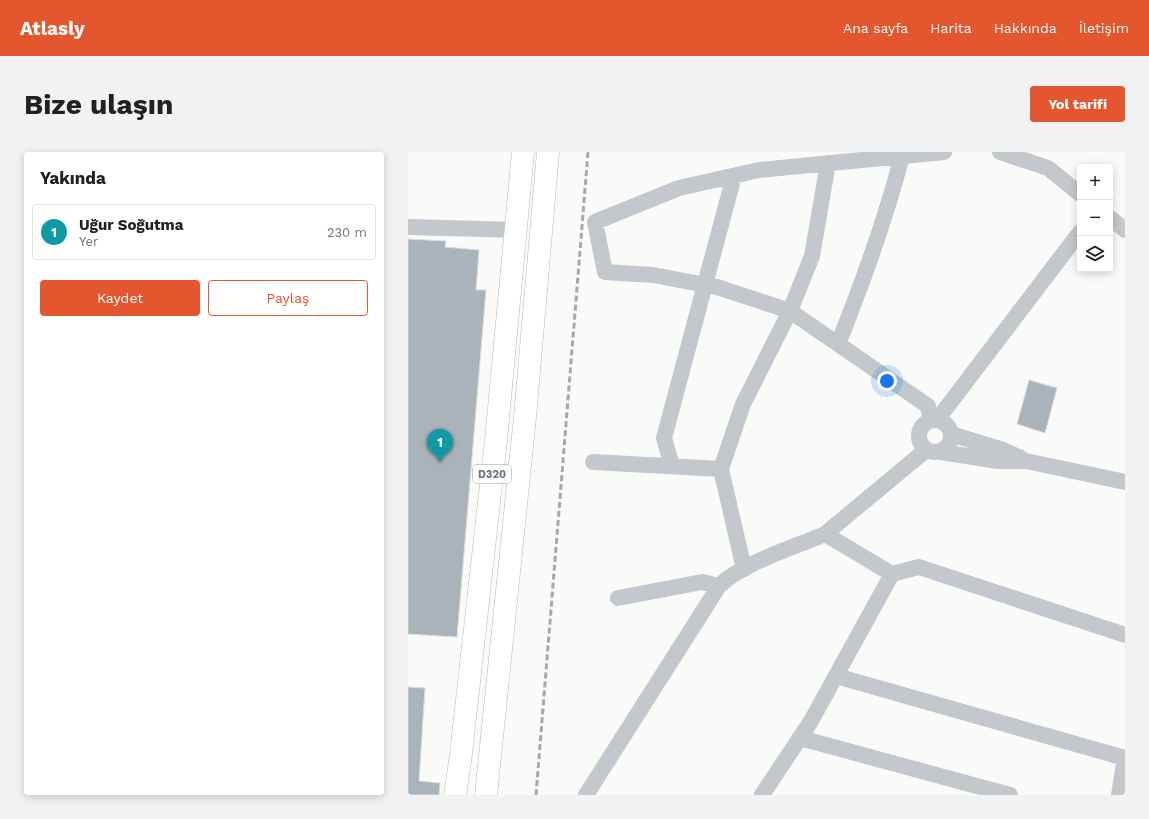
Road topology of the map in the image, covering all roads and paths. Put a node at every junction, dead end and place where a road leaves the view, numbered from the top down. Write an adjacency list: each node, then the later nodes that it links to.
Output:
1 (522, 152): 11 (highway, D320)
2 (548, 152): 36 (highway, D320)
3 (944, 152): 5 (street)
4 (1000, 152): 8 (street)
5 (902, 156): 6 (street); 16 (street)
6 (828, 163): 7 (street); 15 (street)
7 (734, 176): 14 (street); 14 (street)
8 (1077, 192)
9 (1113, 220): 12 (street)
10 (408, 227): 11 (street)
11 (515, 230): 35 (highway, D320)
12 (1125, 230)
13 (1077, 236): 17 (street)
14 (705, 285): 15 (street); 22 (street)
15 (790, 311): 16 (street); 23 (street)
16 (838, 344): 17 (street)
17 (934, 420): 18 (street); 19 (street)
18 (951, 434): 19 (street); 20 (street)
19 (933, 451): 20 (street); 25 (street)
20 (1026, 461): 24 (street)
21 (593, 462): 22 (street)
22 (672, 466): 23 (street)
23 (721, 469): 26 (street)
24 (1125, 482)
25 (826, 534): 26 (street); 27 (street)
26 (744, 569): 28 (street)
27 (892, 574): 30 (street); 31 (street)
28 (719, 586): 29 (street); 37 (street)
29 (618, 598)
30 (1125, 635)
31 (836, 676): 32 (street); 33 (street)
32 (800, 738): 38 (street); 39 (street)
33 (1125, 758): 34 (street)
34 (1121, 792)
35 (455, 795)
36 (486, 795)
37 (586, 795)
38 (762, 795)
39 (1010, 795)

